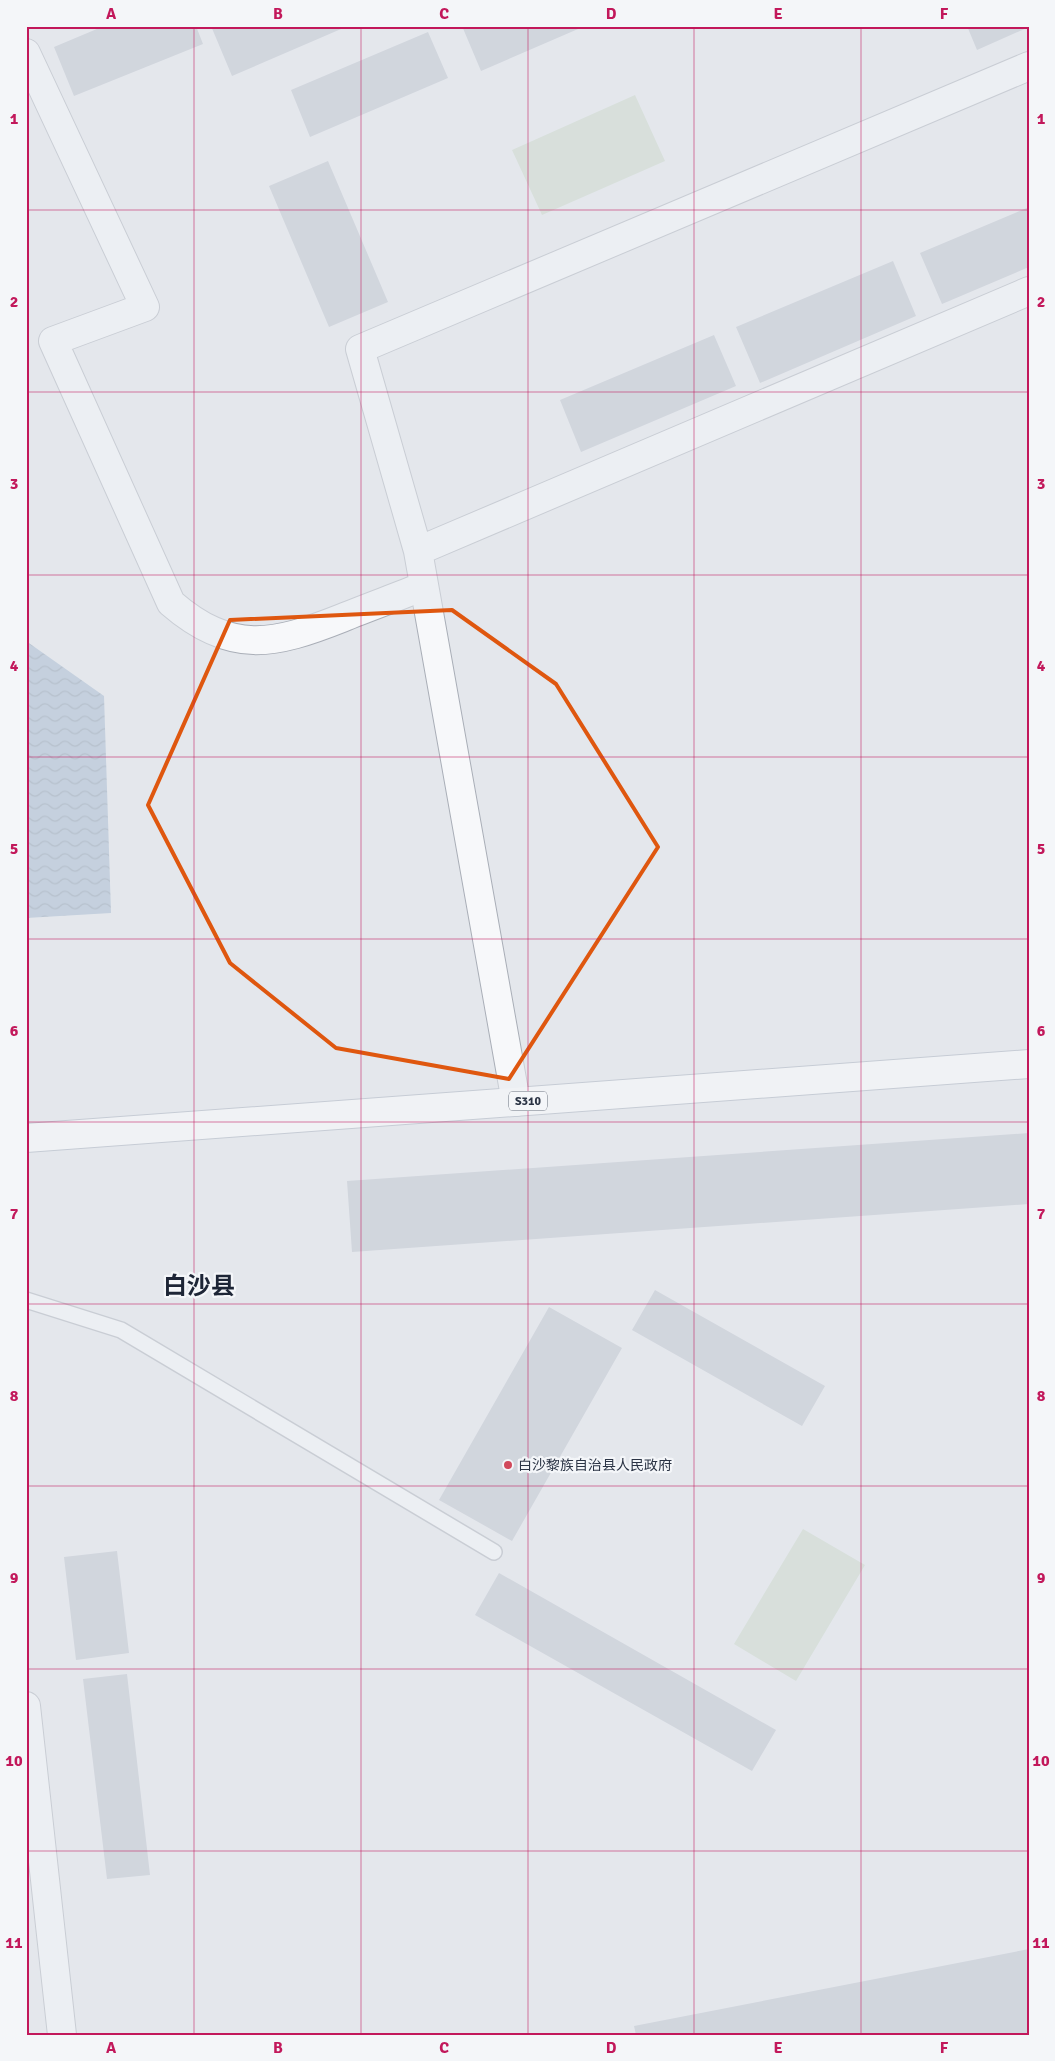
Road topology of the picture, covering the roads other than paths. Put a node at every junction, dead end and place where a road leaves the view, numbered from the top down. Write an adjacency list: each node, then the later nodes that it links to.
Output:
1 (26, 53): 5 (street)
2 (1029, 66): 4 (street)
3 (1029, 291): 4 (street)
4 (418, 551): 5 (street)
5 (424, 586): 7 (street)
6 (1029, 1064): 7 (main road, S310)
7 (516, 1102): 8 (main road, S310)
8 (26, 1138)
9 (26, 1300): 10 (lane)
10 (494, 1552)
11 (26, 1706): 12 (street)
12 (62, 2035)

